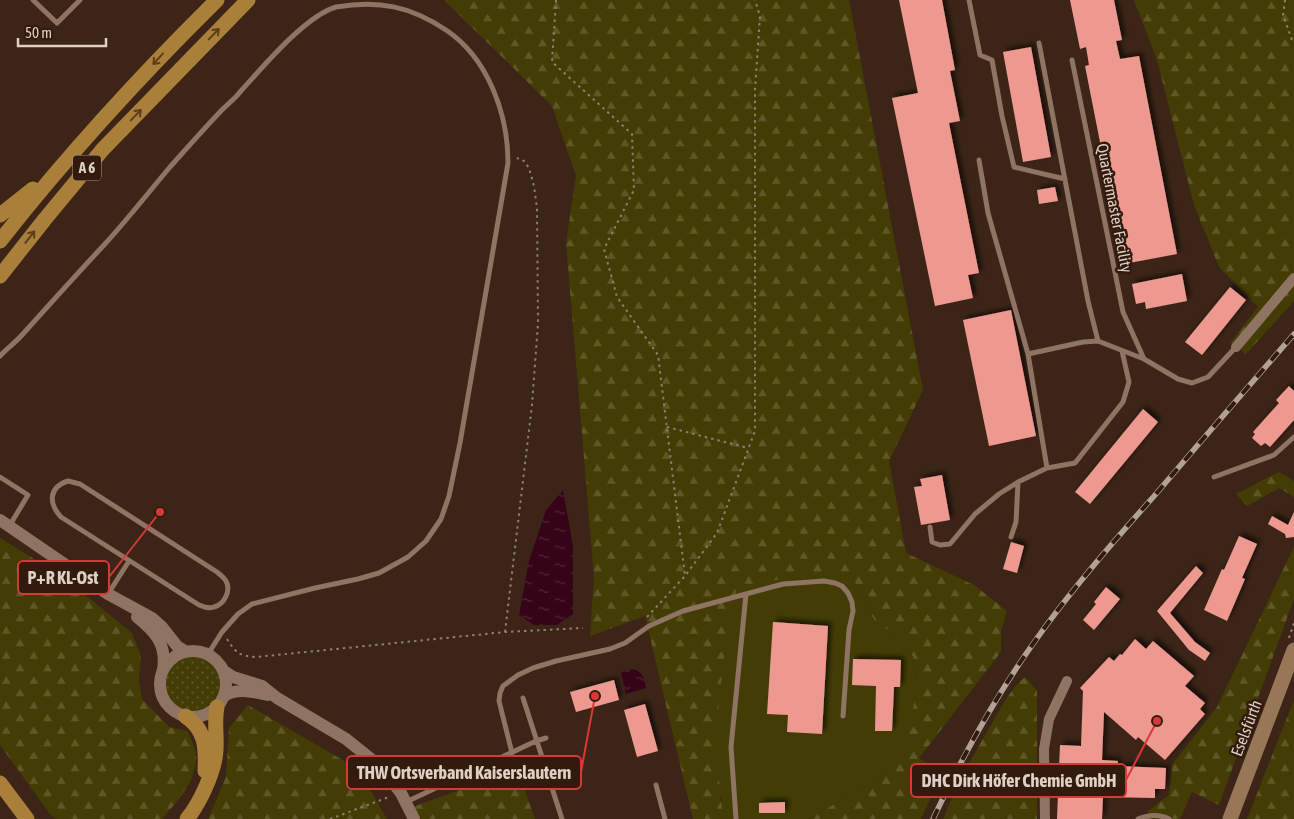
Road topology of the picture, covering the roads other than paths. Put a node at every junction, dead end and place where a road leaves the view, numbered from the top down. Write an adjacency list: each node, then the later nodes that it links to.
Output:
1 (33, 0): 5 (lane)
2 (217, 0): 9 (highway, A 6, one-way to 9)
3 (248, 0): 13 (highway, A 6, one-way to 3)
4 (969, 0): 10 (lane)
5 (78, 1)
6 (1039, 43): 10 (lane)
7 (1072, 60): 20 (lane, Quartermaster Facility)
8 (979, 160): 18 (lane)
9 (56, 171): 11 (highway); 12 (highway, A 6)
10 (1065, 178): 15 (lane)
11 (0, 215)
12 (0, 240)
13 (0, 276)
14 (1294, 278): 16 (street)
15 (1098, 341): 17 (lane); 18 (lane)
16 (1236, 347): 20 (lane)
17 (1122, 351): 20 (lane); 22 (lane)
18 (1028, 354): 22 (lane)
19 (0, 356): 34 (lane)
20 (1144, 359)
21 (1294, 437): 24 (lane)
22 (1048, 468): 25 (lane)
23 (0, 477): 26 (lane)
24 (1214, 477)
25 (1018, 482): 27 (lane); 28 (lane)
26 (5, 523): 30 (street)
27 (930, 527)
28 (1011, 537)
29 (129, 561): 29 (lane); 30 (lane)
30 (108, 594): 33 (street); 35 (street)
31 (746, 594): 42 (lane); 45 (lane); 55 (lane)
32 (1294, 650): 59 (main road, Eselsfürth)
33 (185, 651): 34 (street); 35 (street)
34 (208, 654): 36 (street)
35 (163, 670): 41 (street)
36 (224, 671): 38 (street); 40 (street)
37 (1067, 681): 56 (street)
38 (278, 698): 40 (street); 49 (street)
39 (523, 698): 44 (lane)
40 (220, 701): 41 (street); 48 (highway)
41 (185, 716): 48 (highway)
42 (843, 716)
43 (546, 738): 44 (lane)
44 (536, 741): 45 (lane); 53 (lane)
45 (512, 753): 49 (lane)
46 (0, 783): 50 (highway)
47 (656, 785): 54 (lane)
48 (203, 793): 51 (highway)
49 (403, 798): 52 (street)
50 (27, 819)
51 (187, 819)
52 (414, 819)
53 (562, 819)
54 (665, 819)
55 (736, 819)
56 (1045, 819)
57 (1138, 819): 58 (lane)
58 (1169, 819)
59 (1230, 819)

